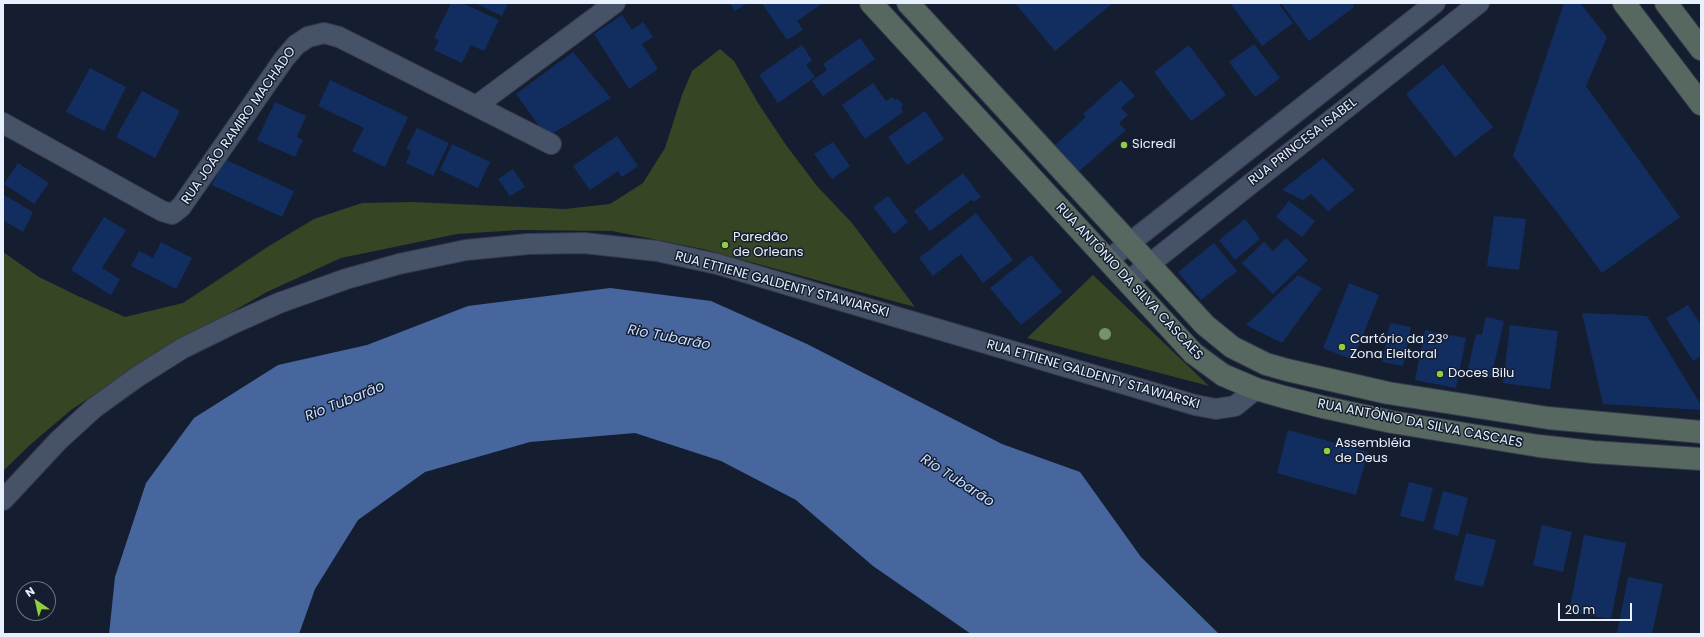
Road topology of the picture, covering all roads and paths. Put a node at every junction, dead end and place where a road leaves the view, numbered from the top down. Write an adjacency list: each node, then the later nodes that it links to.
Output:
1 (615, 3): 13 (street)
2 (871, 3): 17 (main road, RUA ANTÔNIO DA SILVA CASCAES)
3 (908, 3): 16 (main road, RUA ANTÔNIO DA SILVA CASCAES)
4 (1435, 3): 9 (street)
5 (1479, 3): 11 (street, RUA PRINCESA ISABEL)
6 (1624, 3): 8 (main road)
7 (1668, 5): 8 (main road); 10 (main road)
8 (1642, 27): 12 (main road)
9 (1389, 39): 11 (street); 16 (street)
10 (1701, 49)
11 (1406, 62): 18 (street, RUA PRINCESA ISABEL)
12 (1701, 104)
13 (476, 106): 14 (street, RUA JOÃO RAMIRO MACHADO); 15 (street)
14 (3, 123)
15 (551, 144)
16 (1129, 244): 17 (street); 18 (main road, RUA ANTÔNIO DA SILVA CASCAES)
17 (1108, 260): 19 (main road, RUA ANTÔNIO DA SILVA CASCAES)
18 (1149, 264): 19 (street, RUA PRINCESA ISABEL); 20 (main road, RUA ANTÔNIO DA SILVA CASCAES)
19 (1127, 282): 21 (main road, RUA ANTÔNIO DA SILVA CASCAES)
20 (1266, 364): 21 (main road); 22 (main road, RUA ANTÔNIO DA SILVA CASCAES)
21 (1256, 389): 24 (main road, RUA ANTÔNIO DA SILVA CASCAES); 27 (street, RUA ETTIENE GALDENTY STAWIARSKI)
22 (1498, 411): 23 (main road, RUA ANTÔNIO DA SILVA CASCAES); 24 (main road)
23 (1691, 431): 25 (main road)
24 (1494, 440): 25 (main road, RUA ANTÔNIO DA SILVA CASCAES)
25 (1679, 458): 26 (main road, RUA ANTÔNIO DA SILVA CASCAES)
26 (1701, 459)
27 (3, 500)

